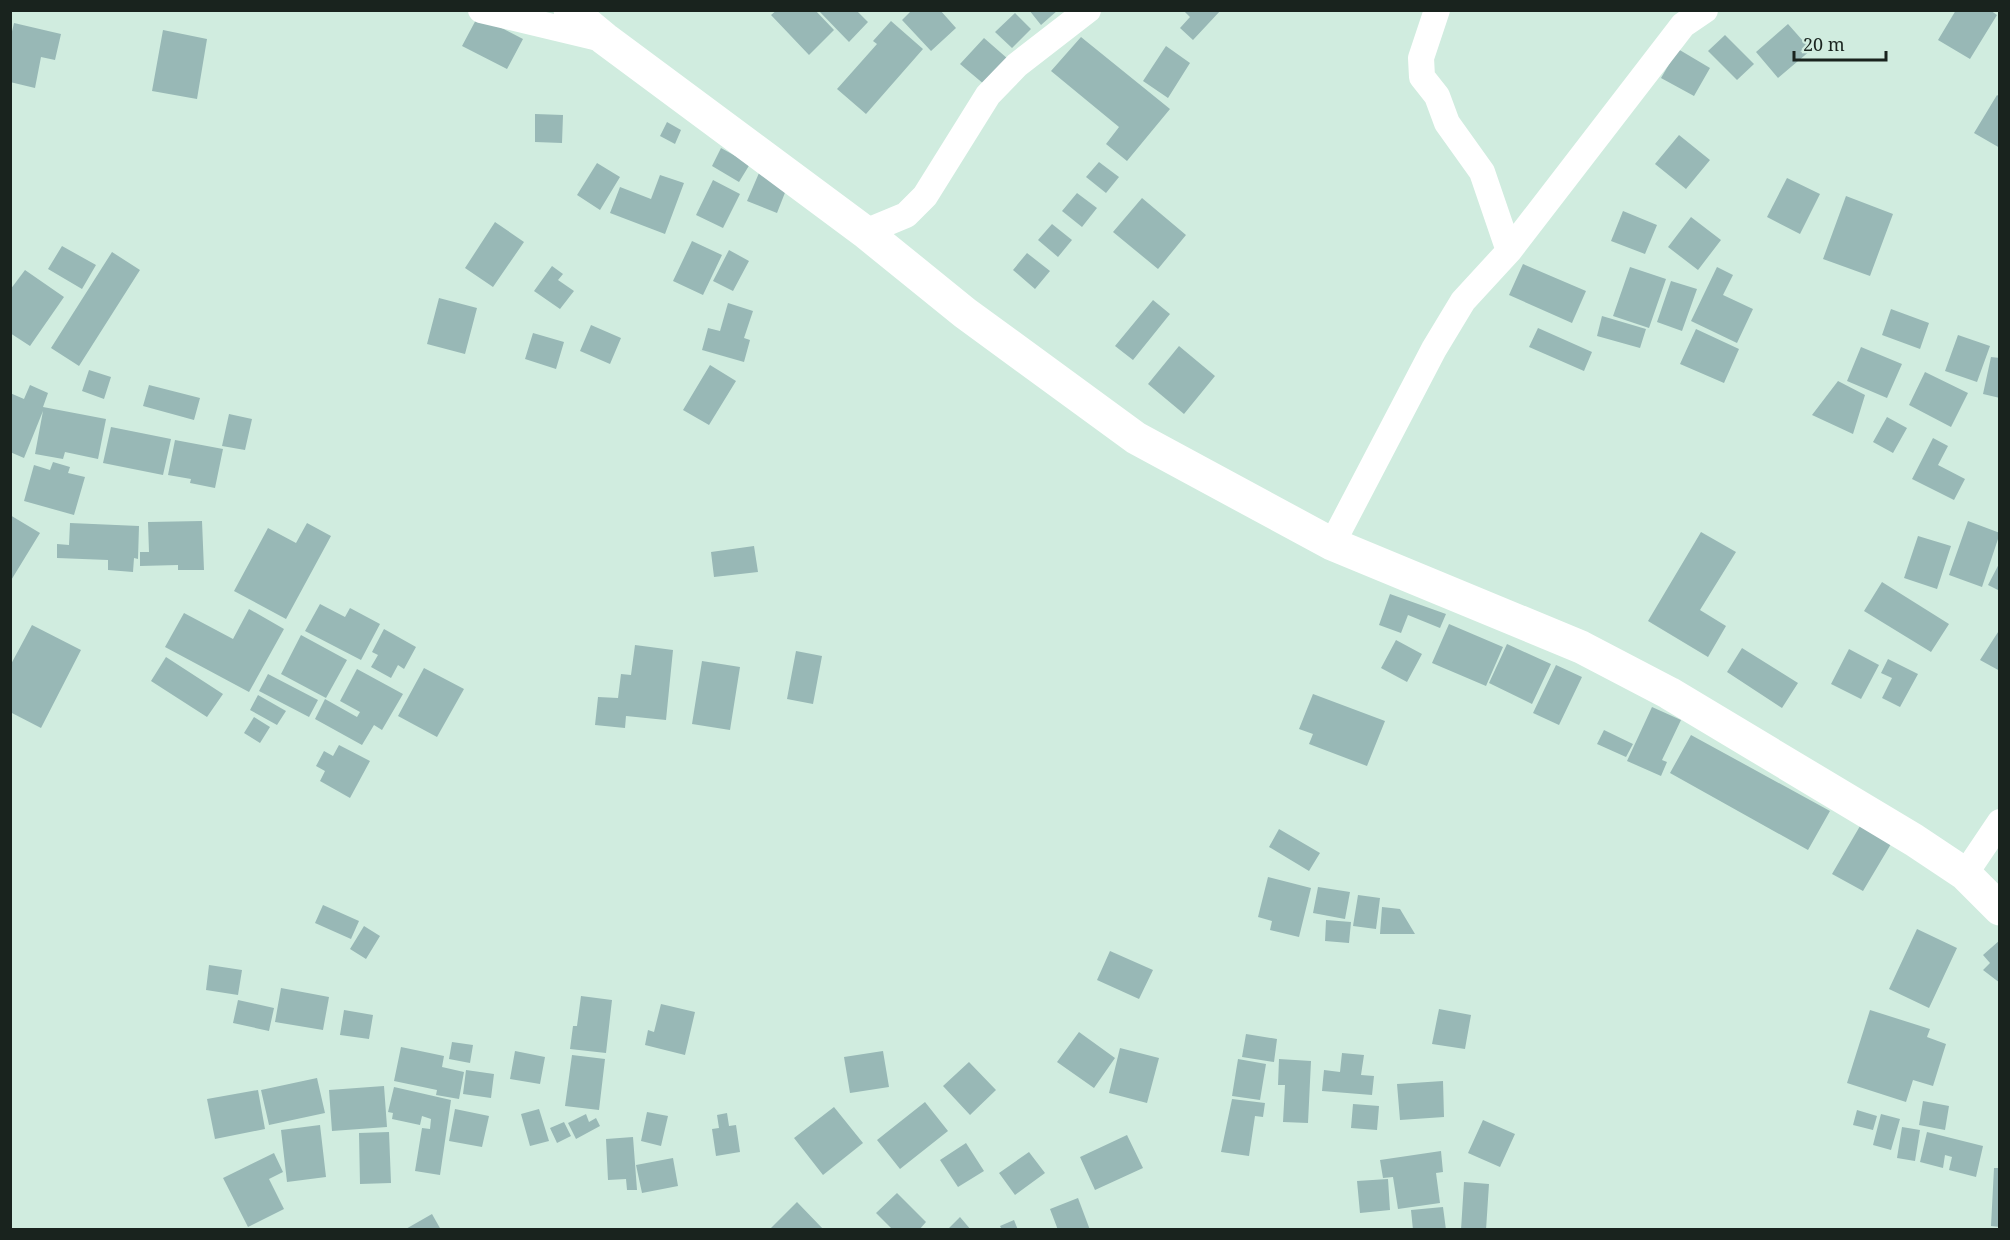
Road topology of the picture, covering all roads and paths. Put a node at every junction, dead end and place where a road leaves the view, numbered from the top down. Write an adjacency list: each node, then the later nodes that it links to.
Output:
1 (481, 10): 6 (street)
2 (570, 10): 6 (street)
3 (1088, 10): 7 (street)
4 (1437, 10): 8 (street)
5 (1705, 10): 8 (street)
6 (605, 39): 7 (street)
7 (865, 232): 9 (street)
8 (1509, 251): 9 (street)
9 (1332, 544): 11 (street)
10 (2000, 822): 11 (street)
11 (1965, 874): 12 (street)
12 (2000, 909)

